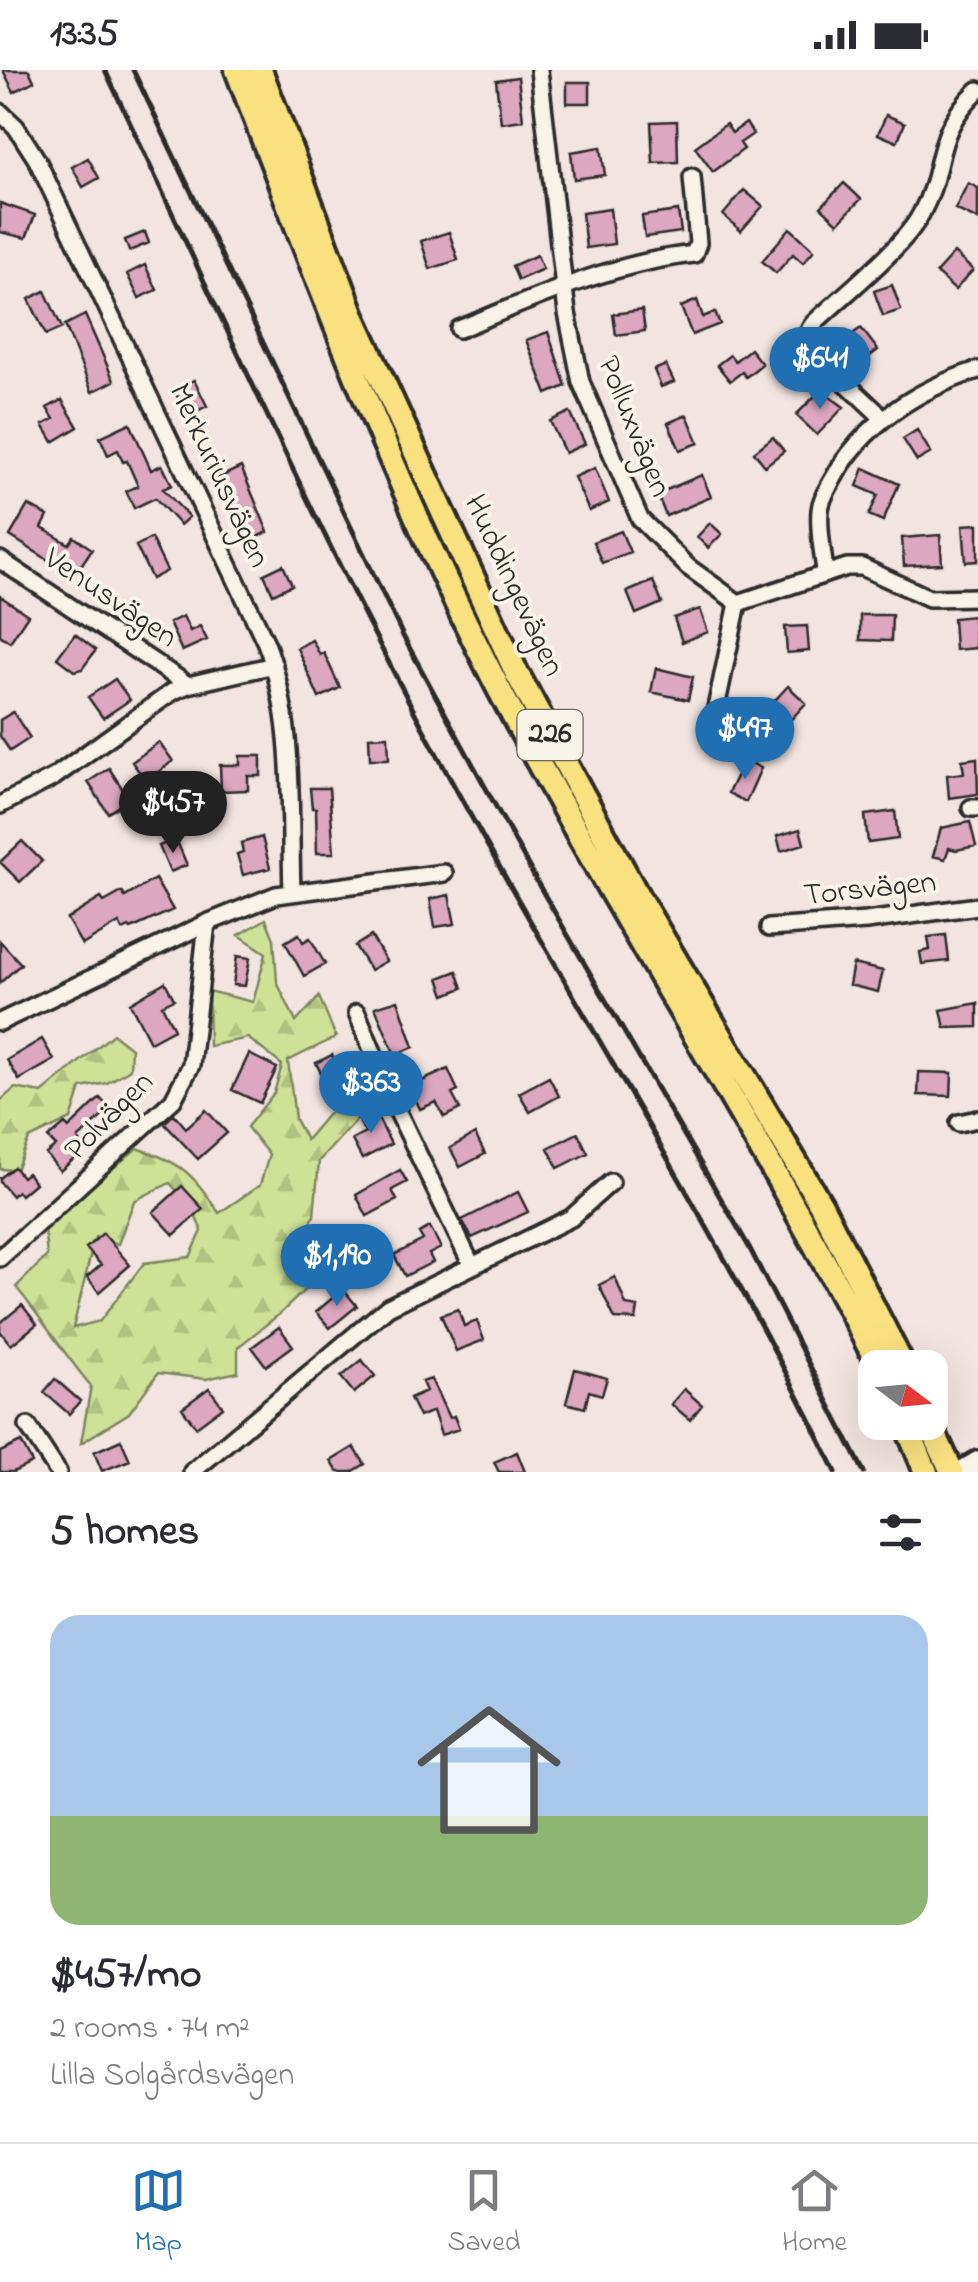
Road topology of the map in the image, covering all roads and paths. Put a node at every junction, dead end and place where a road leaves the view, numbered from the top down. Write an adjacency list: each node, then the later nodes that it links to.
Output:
1 (237, 70): 31 (main road, Huddingevägen / 226)
2 (260, 70): 32 (main road, Huddingevägen / 226)
3 (539, 70): 7 (street, Polluxvägen)
4 (978, 90): 10 (street)
5 (0, 112): 15 (street, Merkuriusvägen)
6 (692, 177): 7 (street)
7 (565, 286): 8 (street); 14 (street, Polluxvägen)
8 (459, 329)
9 (978, 370): 10 (street)
10 (883, 418): 12 (street)
11 (0, 560): 16 (street, Venusvägen)
12 (825, 572): 13 (street); 14 (street)
13 (978, 596)
14 (738, 603): 17 (street)
15 (274, 665): 16 (street); 20 (street, Merkuriusvägen)
16 (188, 685): 18 (street)
17 (711, 732)
18 (0, 805)
19 (444, 873): 20 (street)
20 (292, 892): 22 (street)
21 (978, 910): 23 (street, Torsvägen)
22 (207, 924): 25 (street); 29 (street, Polvägen)
23 (769, 928)
24 (357, 1014): 30 (street)
25 (0, 1022)
26 (978, 1119): 27 (street)
27 (959, 1123)
28 (611, 1182): 30 (street)
29 (0, 1258)
30 (472, 1266): 38 (street)
31 (871, 1350)
32 (895, 1350)
33 (28, 1426): 37 (street)
34 (913, 1440): 39 (main road)
35 (937, 1440): 40 (main road)
36 (978, 1462): 41 (main road)
37 (58, 1472)
38 (192, 1472)
39 (926, 1472)
40 (952, 1472)
41 (961, 1472)

